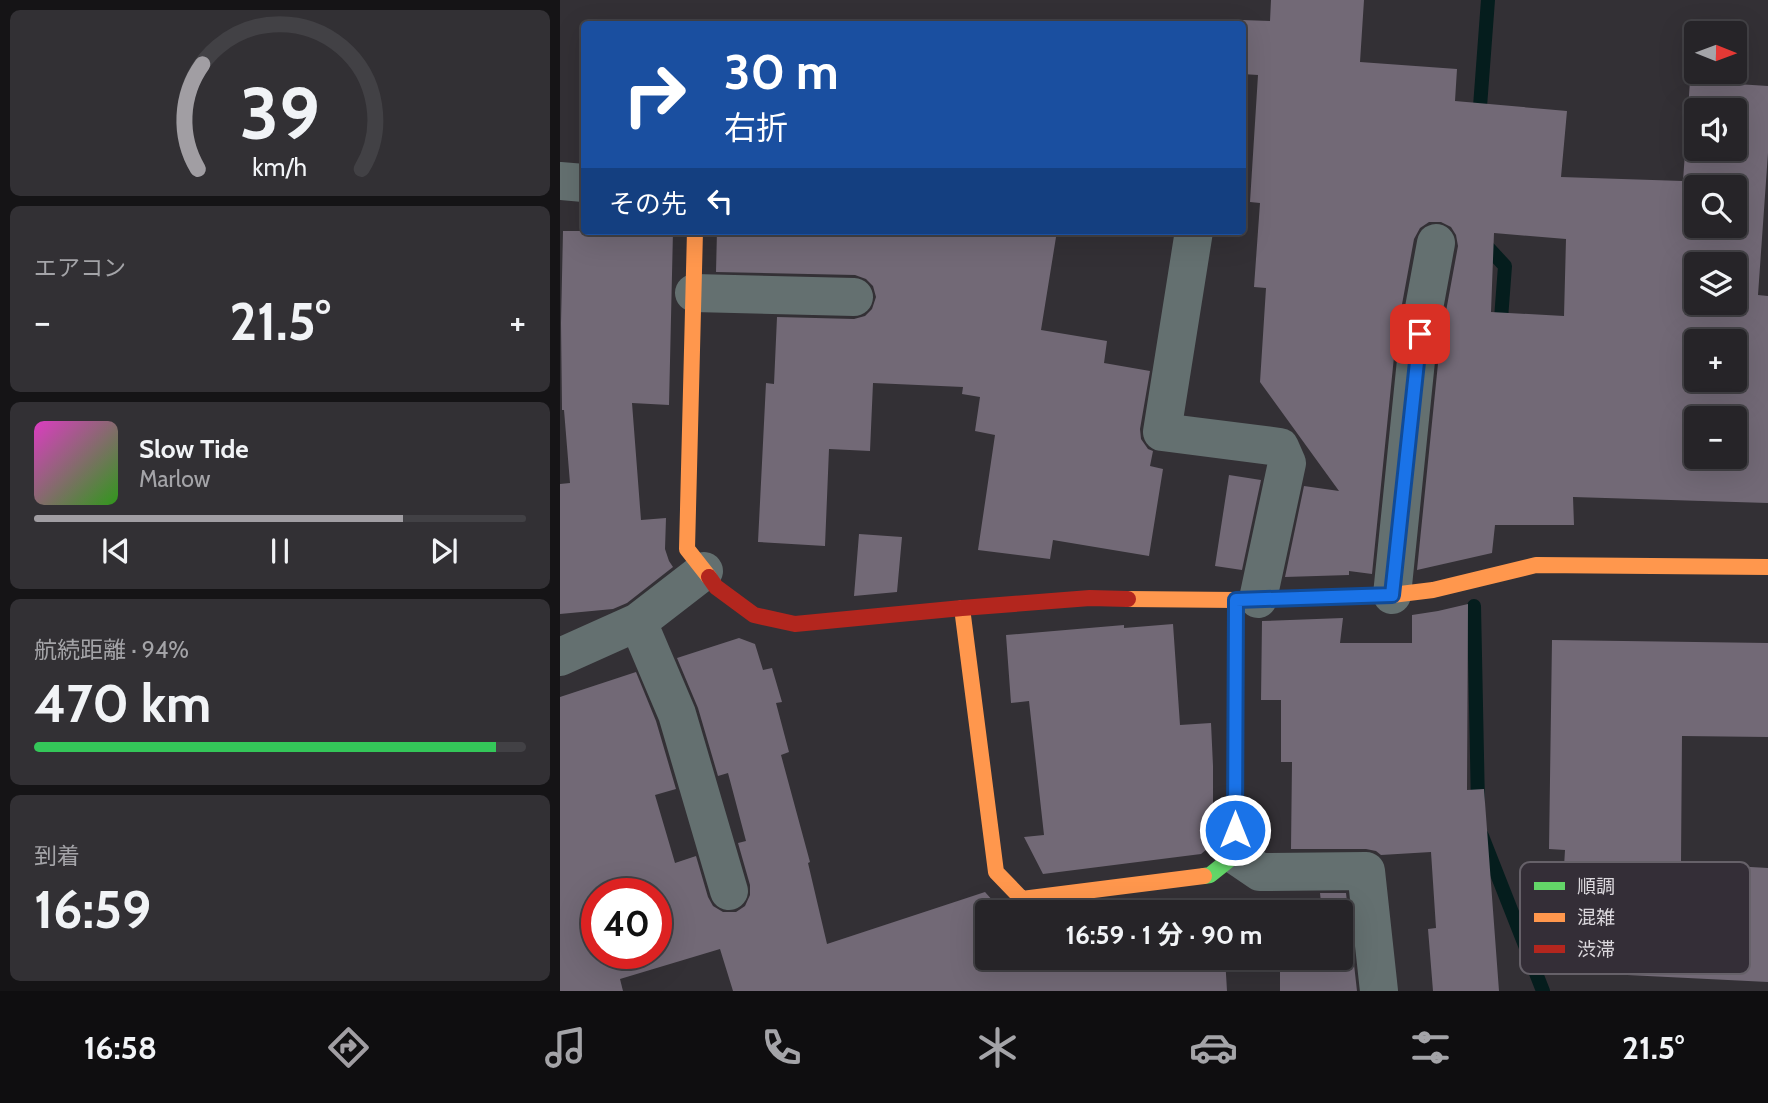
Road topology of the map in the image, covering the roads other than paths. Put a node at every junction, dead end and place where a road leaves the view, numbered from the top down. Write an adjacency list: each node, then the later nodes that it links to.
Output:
1 (560, 181): 2 (street)
2 (581, 183)
3 (695, 235): 6 (street)
4 (1193, 235): 11 (street)
5 (1436, 243): 10 (street)
6 (694, 293): 7 (street); 9 (street)
7 (854, 297)
8 (1768, 567): 10 (street)
9 (704, 571): 12 (street); 13 (street)
10 (1392, 595): 11 (street)
11 (1247, 599): 12 (street); 15 (street)
12 (962, 608): 15 (street)
13 (638, 622): 14 (street); 16 (street)
14 (560, 657)
15 (1235, 855): 17 (street)
16 (729, 891)
17 (1379, 991)

